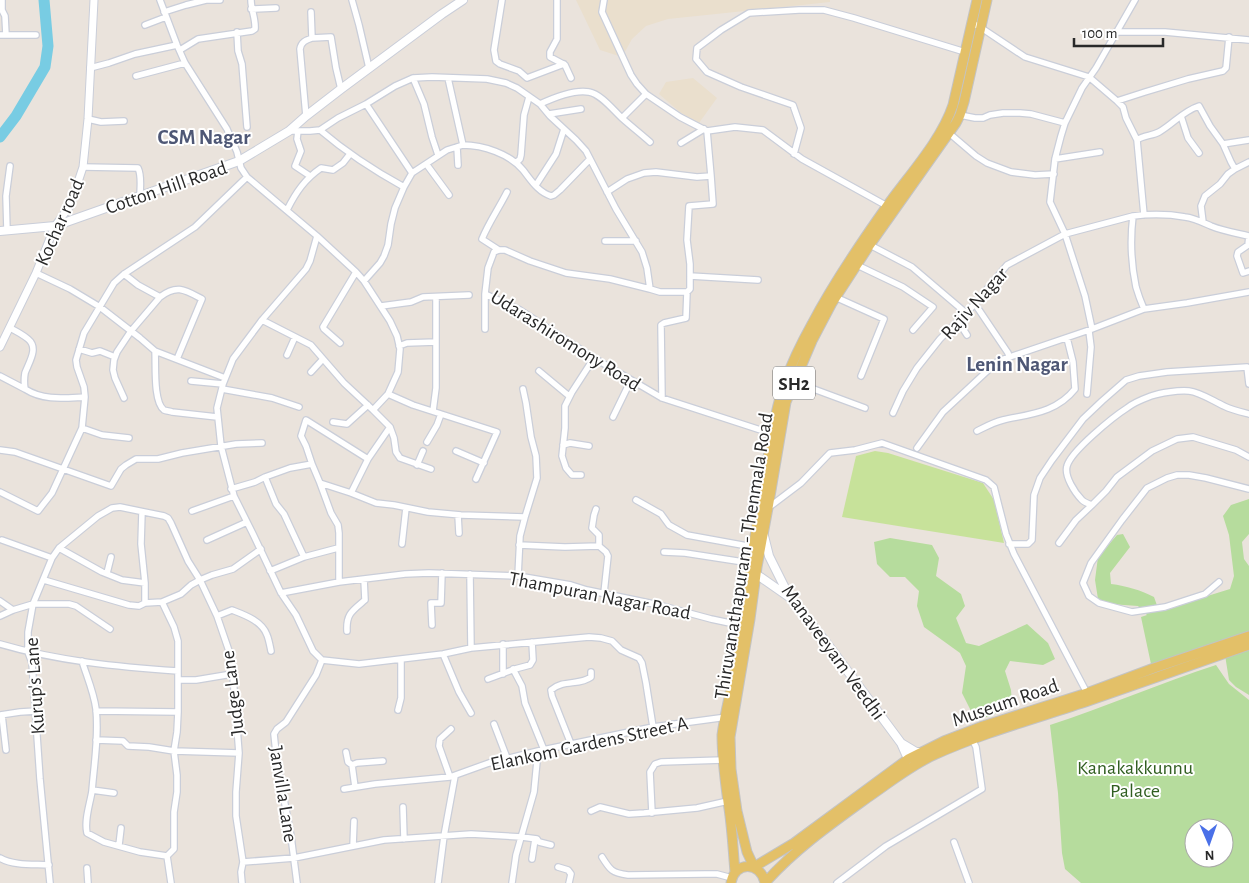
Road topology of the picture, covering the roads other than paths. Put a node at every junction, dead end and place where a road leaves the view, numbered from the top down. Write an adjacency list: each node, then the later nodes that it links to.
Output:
1 (2, 0): 22 (street)
2 (94, 0): 31 (street, Kochar road)
3 (160, 0): 17 (street)
4 (220, 0): 17 (street)
5 (251, 0): 15 (street)
6 (352, 0): 32 (street)
7 (463, 0): 32 (main road, Cotton Hill Road)
8 (502, 0): 30 (street)
9 (557, 0): 30 (street)
10 (604, 0): 39 (street)
11 (977, 0): 19 (main road)
12 (987, 0): 19 (main road)
13 (1135, 0): 21 (street)
14 (276, 8): 15 (street)
15 (251, 9): 20 (street)
16 (311, 12): 24 (street)
17 (165, 14): 18 (street); 27 (street)
18 (144, 24)
19 (976, 25): 28 (main road); 34 (street); 46 (main road)
20 (236, 32): 27 (street); 53 (street)
21 (1116, 32): 25 (street); 34 (street)
22 (3, 35): 23 (street)
23 (36, 35)
24 (312, 38): 38 (street); 47 (street)
25 (1229, 38): 26 (street); 41 (street)
26 (1249, 40)
27 (178, 48): 29 (street); 31 (street)
28 (965, 52): 69 (street); 92 (main road)
29 (185, 63): 33 (street); 73 (street)
30 (564, 64): 37 (street)
31 (90, 68): 50 (street, Kochar road)
32 (369, 68): 38 (main road, Cotton Hill Road)
33 (136, 76)
34 (1089, 77): 41 (street); 52 (street)
35 (413, 78): 36 (street); 42 (street); 70 (street)
36 (448, 78): 40 (street); 65 (street)
37 (571, 78)
38 (341, 89): 47 (main road, Cotton Hill Road)
39 (646, 94): 49 (street); 56 (street)
40 (530, 97): 43 (street); 75 (street)
41 (1117, 101): 60 (street)
42 (366, 104): 55 (street); 81 (street)
43 (540, 104): 45 (street); 49 (street)
44 (581, 109): 45 (street)
45 (549, 114): 54 (street)
46 (960, 115): 52 (street); 59 (main road)
47 (306, 116): 57 (main road, Cotton Hill Road)
48 (1181, 116): 60 (street); 64 (street); 67 (street)
49 (622, 118): 62 (street)
50 (88, 119): 51 (street); 79 (street, Kochar road)
51 (124, 121)
52 (1065, 123): 72 (street)
53 (246, 127)
54 (564, 129): 71 (street); 86 (street)
55 (320, 130): 58 (street); 68 (street)
56 (706, 130): 63 (street); 69 (street); 84 (street)
57 (289, 131): 58 (street); 73 (main road, Cotton Hill Road)
58 (298, 131): 83 (street)
59 (949, 132): 82 (street); 104 (main road)
60 (1137, 140): 94 (street)
61 (1249, 140): 64 (street)
62 (650, 142)
63 (681, 143)
64 (1224, 144): 80 (street)
65 (460, 146): 70 (street); 75 (street); 77 (street)
66 (1100, 152): 72 (street)
67 (1199, 153)
68 (350, 154): 83 (street); 87 (street)
69 (794, 154): 92 (street)
70 (438, 155): 76 (street)
71 (590, 159): 86 (street); 89 (street)
72 (1056, 159): 82 (street)
73 (239, 161): 85 (street); 91 (main road, Cotton Hill Road)
74 (1249, 162): 80 (street)
75 (516, 163): 86 (street)
76 (427, 165): 81 (street); 90 (street)
77 (458, 165)
78 (10, 166): 98 (street)
79 (83, 167): 91 (street); 97 (street, Kochar road)
80 (1235, 169): 96 (street)
81 (412, 174): 87 (street)
82 (1054, 174): 99 (street)
83 (310, 176): 93 (street)
84 (711, 176): 89 (street); 111 (street)
85 (247, 177): 93 (street); 110 (street)
86 (536, 185)
87 (404, 187): 113 (street)
88 (507, 192): 105 (street)
89 (608, 192): 103 (street)
90 (449, 195)
91 (140, 196): 97 (main road, Cotton Hill Road)
92 (887, 206): 119 (main road)
93 (287, 210): 100 (street)
94 (1144, 215): 95 (street, Rajiv Nagar); 96 (street, Rajiv Nagar)
95 (1134, 216): 99 (street, Rajiv Nagar); 125 (street)
96 (1203, 222): 101 (street, Rajiv Nagar)
97 (55, 226): 98 (main road, Cotton Hill Road); 109 (street, Kochar road)
98 (4, 230)
99 (1065, 234): 122 (street, Rajiv Nagar); 132 (street)
100 (317, 236): 107 (street); 127 (street)
101 (1249, 236): 108 (street)
102 (605, 241): 103 (street)
103 (636, 241): 114 (street)
104 (870, 245): 106 (main road); 126 (street)
105 (499, 250): 114 (street); 117 (street, Udarashiromony Road)
106 (857, 265): 119 (main road); 131 (street)
107 (356, 272): 113 (street); 138 (street)
108 (1246, 272)
109 (36, 273): 124 (street); 129 (street, Kochar road)
110 (124, 274): 120 (street); 124 (street)
111 (690, 276): 112 (street); 115 (street)
112 (758, 280)
113 (364, 281): 123 (street)
114 (650, 289): 115 (street)
115 (687, 292): 165 (street)
116 (1249, 292): 125 (street)
117 (485, 294): 130 (street); 146 (street, Udarashiromony Road)
118 (469, 295): 121 (street)
119 (832, 296): 152 (street); 155 (main road)
120 (160, 297): 133 (street); 147 (street)
121 (436, 297): 123 (street); 137 (street)
122 (975, 304): 126 (street, Rajiv Nagar); 145 (street)
123 (381, 306): 139 (street)
124 (100, 307): 133 (street); 141 (street)
125 (1144, 309): 132 (street)
126 (966, 313): 128 (street, Rajiv Nagar)
127 (262, 320): 135 (street); 156 (street)
128 (958, 321): 134 (street); 172 (street, Rajiv Nagar)
129 (10, 328): 140 (street, Kochar road); 159 (street)
130 (485, 329)
131 (914, 330)
132 (1091, 330): 136 (street); 161 (street)
133 (131, 331): 142 (street); 144 (street)
134 (967, 335)
135 (295, 337): 143 (street); 148 (street)
136 (1067, 338): 145 (street); 179 (street)
137 (436, 342): 139 (street); 170 (street)
138 (340, 343)
139 (399, 346): 160 (street)
140 (0, 347)
141 (80, 349): 144 (street); 163 (street)
142 (155, 351): 147 (street); 174 (street)
143 (287, 355)
144 (115, 357): 164 (street)
145 (1009, 357): 187 (street)
146 (594, 358): 153 (street, Udarashiromony Road); 162 (street)
147 (177, 359): 156 (street)
148 (323, 359): 150 (street); 166 (street)
149 (540, 371): 162 (street)
150 (311, 372)
151 (0, 376): 159 (street)
152 (861, 376)
153 (630, 380): 165 (street, Udarashiromony Road); 175 (street)
154 (191, 381): 156 (street)
155 (790, 381): 168 (street); 180 (main road)
156 (223, 384): 167 (street); 174 (street)
157 (1249, 384): 224 (street)
158 (522, 388): 216 (street)
159 (25, 389): 163 (street)
160 (388, 394): 169 (street); 170 (street)
161 (1086, 394)
162 (569, 396): 184 (street)
163 (85, 397): 178 (street)
164 (124, 398)
165 (662, 398): 180 (street, Udarashiromony Road)
166 (368, 405): 169 (street); 176 (street)
167 (299, 407)
168 (865, 408)
169 (373, 410): 177 (street)
170 (433, 411): 171 (street)
171 (442, 414): 183 (street); 193 (street)
172 (894, 414)
173 (1249, 414): 208 (street)
174 (217, 417): 185 (street)
175 (613, 417)
176 (333, 422)
177 (390, 426): 192 (street); 195 (street)
178 (82, 428): 181 (street); 196 (street)
179 (977, 431)
180 (776, 434): 210 (main road, Thiruvanathapuram - Thenmala Road); 227 (main road)
181 (129, 438)
182 (262, 442): 185 (street)
183 (427, 442)
184 (563, 445): 186 (street); 198 (street)
185 (221, 446): 196 (street); 203 (street)
186 (589, 446)
187 (917, 448)
188 (0, 450): 196 (street)
189 (423, 451): 195 (street)
190 (456, 451): 193 (street)
191 (1249, 457): 208 (street)
192 (368, 459): 194 (street); 205 (street)
193 (484, 463): 200 (street)
194 (312, 464): 199 (street); 201 (street)
195 (417, 465): 197 (street)
196 (63, 469): 204 (street)
197 (431, 470)
198 (581, 475)
199 (265, 477): 203 (street); 233 (street)
200 (476, 479)
201 (320, 483): 205 (street); 229 (street)
202 (1249, 488): 245 (street)
203 (231, 489): 206 (street)
204 (0, 492)
205 (351, 493): 209 (street)
206 (234, 496): 212 (street); 217 (street)
207 (636, 500): 227 (street)
208 (1092, 505): 222 (street)
209 (406, 508): 215 (street); 223 (street)
210 (768, 508): 219 (main road, Thiruvanathapuram - Thenmala Road); 224 (street)
211 (596, 510): 226 (street)
212 (192, 511)
213 (142, 512): 214 (street, Kurup's Lane); 228 (street, Kurup's Lane); 246 (street)
214 (158, 515): 243 (street, Judge Lane)
215 (458, 515): 216 (street); 218 (street)
216 (525, 517): 225 (street)
217 (247, 522): 221 (street); 230 (street)
218 (458, 533)
219 (763, 533): 235 (main road, Thiruvanathapuram - Thenmala Road); 249 (main road, Manaveeyam Veedhi)
220 (2, 540): 234 (street)
221 (207, 540)
222 (1059, 543)
223 (402, 544)
224 (1009, 544): 280 (street)
225 (519, 545): 226 (street); 240 (street)
226 (599, 546): 248 (street)
227 (753, 547): 235 (main road)
228 (59, 548): 234 (street, Kurup's Lane); 237 (street)
229 (338, 548): 233 (street); 244 (street)
230 (261, 550): 236 (street); 243 (street)
231 (664, 552): 235 (street)
232 (111, 557): 237 (street)
233 (304, 557): 236 (street)
234 (52, 558): 242 (street, Kurup's Lane)
235 (751, 570): 249 (main road); 258 (main road)
236 (270, 571): 247 (street)
237 (107, 573): 246 (street)
238 (442, 573): 239 (street, Thampuran Nagar Road); 241 (street, Thampuran Nagar Road); 257 (street)
239 (470, 574): 240 (street, Thampuran Nagar Road); 266 (street)
240 (518, 576): 248 (street, Thampuran Nagar Road)
241 (364, 579): 244 (street, Thampuran Nagar Road); 260 (street)
242 (44, 580): 252 (street); 253 (street, Kurup's Lane)
243 (200, 580): 251 (street); 256 (street, Judge Lane)
244 (339, 582): 247 (street, Thampuran Nagar Road)
245 (1219, 582)
246 (145, 583): 252 (street)
247 (281, 593): 271 (street)
248 (604, 593): 258 (street, Thampuran Nagar Road)
249 (790, 598): 294 (main road, Manaveeyam Veedhi)
250 (0, 601): 254 (street)
251 (162, 602): 252 (street); 274 (street)
252 (145, 603)
253 (34, 604): 254 (street); 259 (street); 268 (street, Kurup's Lane)
254 (13, 610): 255 (street)
255 (0, 616)
256 (217, 616): 267 (street); 276 (street, Judge Lane)
257 (432, 625)
258 (745, 626): 287 (main road)
259 (110, 629)
260 (346, 631)
261 (1249, 636): 280 (main road, Museum Road)
262 (532, 642): 264 (street); 273 (street); 289 (street)
263 (0, 644): 268 (street)
264 (503, 644): 266 (street); 277 (street)
265 (1249, 645): 291 (main road, Museum Road)
266 (471, 648): 269 (street)
267 (271, 651)
268 (28, 652): 272 (street); 281 (street, Kurup's Lane)
269 (443, 654): 270 (street); 285 (street)
270 (401, 659): 271 (street); 282 (street)
271 (322, 660): 329 (street, Janvilla Lane)
272 (82, 661): 274 (street); 283 (street)
273 (513, 669): 277 (street); 296 (street)
274 (178, 671): 279 (street)
275 (592, 672): 293 (street)
276 (232, 674): 279 (street); 300 (street, Judge Lane)
277 (503, 674): 278 (street)
278 (488, 679)
279 (178, 680): 284 (street)
280 (1087, 693): 299 (main road, Museum Road)
281 (36, 710): 286 (street); 332 (street, Kurup's Lane)
282 (398, 710)
283 (96, 711): 284 (street); 292 (street)
284 (178, 712): 297 (street)
285 (470, 713)
286 (1, 715): 295 (street)
287 (729, 717): 289 (street, Elankom Gardens Street A); 302 (main road); 334 (main road, Thiruvanathapuram - Thenmala Road)
288 (494, 724): 301 (street)
289 (653, 727): 293 (street, Elankom Gardens Street A)
290 (451, 729): 306 (street)
291 (972, 739): 304 (main road, Museum Road); 346 (street)
292 (96, 740): 297 (street); 309 (street)
293 (571, 744): 296 (street, Elankom Gardens Street A)
294 (901, 744): 299 (main road); 304 (main road, Manaveeyam Veedhi)
295 (6, 750)
296 (541, 750): 301 (street, Elankom Gardens Street A); 318 (street)
297 (174, 751): 300 (street); 326 (street)
298 (346, 752): 305 (street)
299 (921, 752): 304 (main road, Museum Road)
300 (239, 753): 331 (street, Judge Lane)
301 (507, 758): 306 (street, Elankom Gardens Street A)
302 (723, 760): 311 (main road); 314 (street)
303 (383, 761): 305 (street)
304 (911, 762): 325 (main road, Museum Road)
305 (352, 765): 307 (street)
306 (453, 777): 307 (street, Elankom Gardens Street A); 317 (street)
307 (355, 787): 308 (street, Elankom Gardens Street A)
308 (344, 789)
309 (92, 790): 310 (street); 322 (street)
310 (114, 793)
311 (728, 801): 314 (street); 336 (main road)
312 (403, 807): 319 (street)
313 (591, 811): 314 (street)
314 (652, 813)
315 (354, 821): 324 (street)
316 (120, 828): 322 (street)
317 (444, 836): 318 (street); 319 (street); 342 (street)
318 (522, 837): 320 (street); 343 (street)
319 (404, 839): 324 (street)
320 (535, 839): 323 (street); 330 (street)
321 (954, 842): 347 (street)
322 (119, 845): 326 (street)
323 (551, 845)
324 (353, 846): 329 (street)
325 (798, 846): 334 (main road); 345 (main road)
326 (167, 856): 339 (street)
327 (602, 856): 336 (street)
328 (0, 858): 332 (street)
329 (294, 858): 331 (street); 341 (street, Janvilla Lane)
330 (532, 859)
331 (243, 862): 340 (street, Judge Lane)
332 (49, 865): 337 (street, Kurup's Lane)
333 (558, 867): 344 (street)
334 (754, 867): 336 (main road); 345 (main road, Thiruvanathapuram - Thenmala Road)
335 (87, 868): 338 (street)
336 (732, 880)
337 (50, 883)
338 (88, 883)
339 (171, 883)
340 (242, 883)
341 (297, 883)
342 (438, 883)
343 (512, 883)
344 (569, 883)
345 (765, 883)
346 (838, 883)
347 (969, 883)

